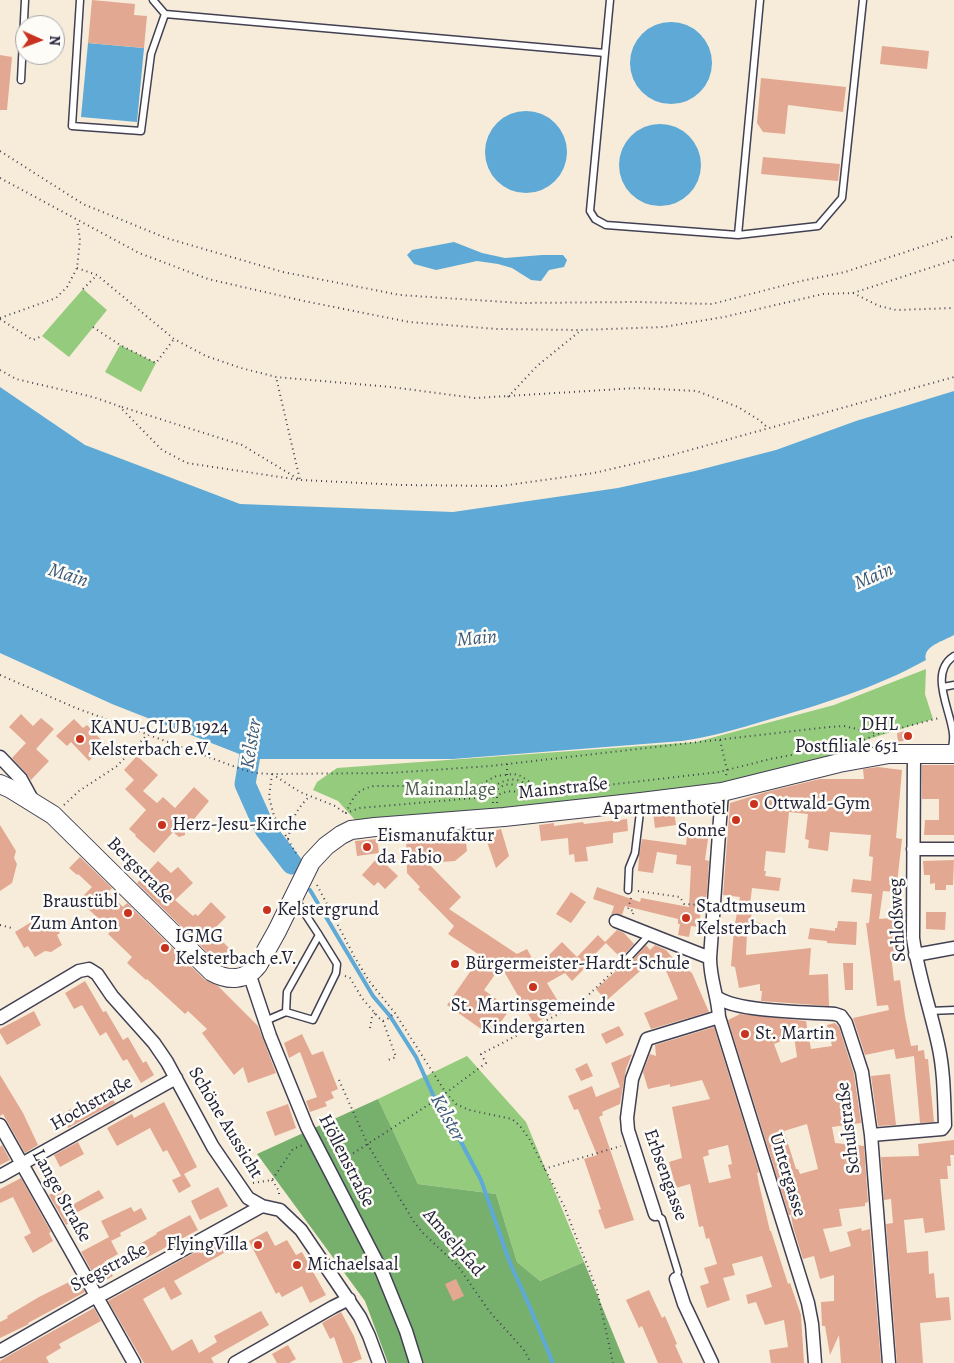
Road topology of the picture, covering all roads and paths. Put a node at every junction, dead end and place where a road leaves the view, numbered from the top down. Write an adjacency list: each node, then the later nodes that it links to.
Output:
1 (25, 0): 9 (lane)
2 (80, 0): 7 (lane)
3 (153, 0): 7 (lane)
4 (610, 0): 8 (lane)
5 (760, 0): 13 (lane)
6 (863, 0): 13 (lane)
7 (165, 14): 8 (lane)
8 (605, 53): 13 (lane)
9 (21, 80)
10 (0, 151): 14 (path)
11 (0, 178): 12 (path)
12 (77, 220): 16 (path); 23 (path)
13 (738, 235)
14 (954, 236)
15 (954, 260): 19 (path)
16 (76, 268): 17 (path); 21 (path)
17 (98, 276): 18 (path); 25 (path)
18 (83, 289)
19 (853, 293): 20 (path); 23 (path)
20 (954, 308)
21 (0, 318): 24 (path)
22 (93, 328): 25 (path)
23 (581, 330): 29 (path)
24 (42, 336)
25 (174, 339): 27 (path)
26 (0, 370): 30 (path)
27 (276, 377): 29 (path); 32 (path)
28 (954, 378): 31 (path)
29 (508, 397): 31 (path)
30 (119, 406): 32 (path); 32 (path)
31 (768, 428): 32 (path)
32 (300, 480)
33 (954, 656): 36 (lane)
34 (1, 676): 38 (path)
35 (954, 685): 36 (lane)
36 (943, 687): 37 (lane)
37 (952, 715): 39 (path); 42 (lane)
38 (148, 734): 46 (path); 57 (path)
39 (878, 734): 40 (path); 45 (path)
40 (720, 740): 44 (path); 45 (path)
41 (914, 753): 42 (street, Mainstraße); 50 (street, Mainstraße); 64 (street, Schloßweg)
42 (952, 754)
43 (0, 757): 56 (street)
44 (507, 764): 46 (path); 47 (path)
45 (727, 770): 51 (path)
46 (272, 774): 52 (path); 63 (path)
47 (507, 774): 48 (path); 51 (path); 61 (path)
48 (507, 780): 58 (path); 61 (path)
49 (0, 784): 56 (street, Bergstraße)
50 (722, 792): 55 (street, Mainstraße); 70 (street, Untergasse)
51 (538, 793): 59 (path)
52 (310, 796): 61 (path); 63 (path)
53 (528, 799): 54 (path)
54 (493, 802)
55 (641, 802): 62 (street, Mainstraße); 68 (lane)
56 (35, 804): 80 (street, Bergstraße)
57 (65, 804)
58 (533, 805)
59 (542, 805)
60 (523, 806): 62 (path)
61 (346, 814)
62 (504, 816): 69 (street, Mainstraße)
63 (288, 841): 66 (path)
64 (913, 849): 65 (street); 77 (street, Schloßweg)
65 (954, 849)
66 (296, 853)
67 (314, 878): 87 (path)
68 (628, 890): 70 (path); 71 (path)
69 (294, 897): 75 (lane); 80 (street, Mainstraße)
70 (714, 906): 78 (street, Untergasse)
71 (622, 923): 74 (street)
72 (0, 925): 73 (path)
73 (12, 928)
74 (650, 934): 78 (street); 79 (lane)
75 (319, 935): 81 (lane); 85 (lane)
76 (954, 948): 77 (street)
77 (916, 955): 84 (street, Schloßweg)
78 (710, 958): 82 (street, Untergasse)
79 (626, 960): 96 (path)
80 (249, 973): 90 (street, Höllenstraße)
81 (336, 973): 85 (lane); 86 (path)
82 (718, 998): 88 (street, Untergasse); 99 (street, Schulstraße)
83 (954, 1010): 84 (lane)
84 (929, 1011): 97 (street, Schloßweg)
85 (286, 1012): 90 (lane)
86 (375, 1013): 91 (path); 92 (path)
87 (394, 1014): 91 (path); 96 (path)
88 (719, 1017): 102 (street, Erbsengasse); 123 (street, Untergasse)
89 (0, 1018): 94 (street, Schöne Aussicht)
90 (265, 1021): 119 (street, Höllenstraße)
91 (383, 1021): 93 (path)
92 (370, 1028)
93 (388, 1060)
94 (176, 1078): 104 (street, Hochstraße); 108 (street, Schöne Aussicht)
95 (339, 1080): 103 (path, Amselpfad)
96 (446, 1093): 103 (path); 105 (path)
97 (950, 1124): 99 (street, Schloßweg)
98 (0, 1126): 104 (street, Lange Straße)
99 (871, 1135): 124 (street, Schulstraße)
100 (329, 1141): 103 (path)
101 (306, 1143): 107 (path)
102 (632, 1143): 105 (path); 111 (street, Erbsengasse)
103 (368, 1144): 120 (path, Amselpfad)
104 (23, 1165): 106 (street, Hochstraße); 113 (street, Lange Straße)
105 (544, 1169): 121 (path)
106 (0, 1176)
107 (272, 1180): 108 (path); 110 (path)
108 (242, 1190): 109 (street, Schöne Aussicht)
109 (262, 1206): 110 (street, Schöne Aussicht); 113 (street, Stegstraße)
110 (280, 1210): 114 (street)
111 (655, 1214): 112 (lane, Erbsengasse)
112 (676, 1279): 122 (street, Erbsengasse)
113 (96, 1296): 115 (street, Stegstraße); 116 (street, Lange Straße)
114 (349, 1299): 117 (street); 118 (street)
115 (0, 1350)
116 (134, 1363)
117 (235, 1363)
118 (379, 1363)
119 (416, 1363)
120 (531, 1363)
121 (613, 1363)
122 (712, 1363)
123 (814, 1363)
124 (889, 1363)

